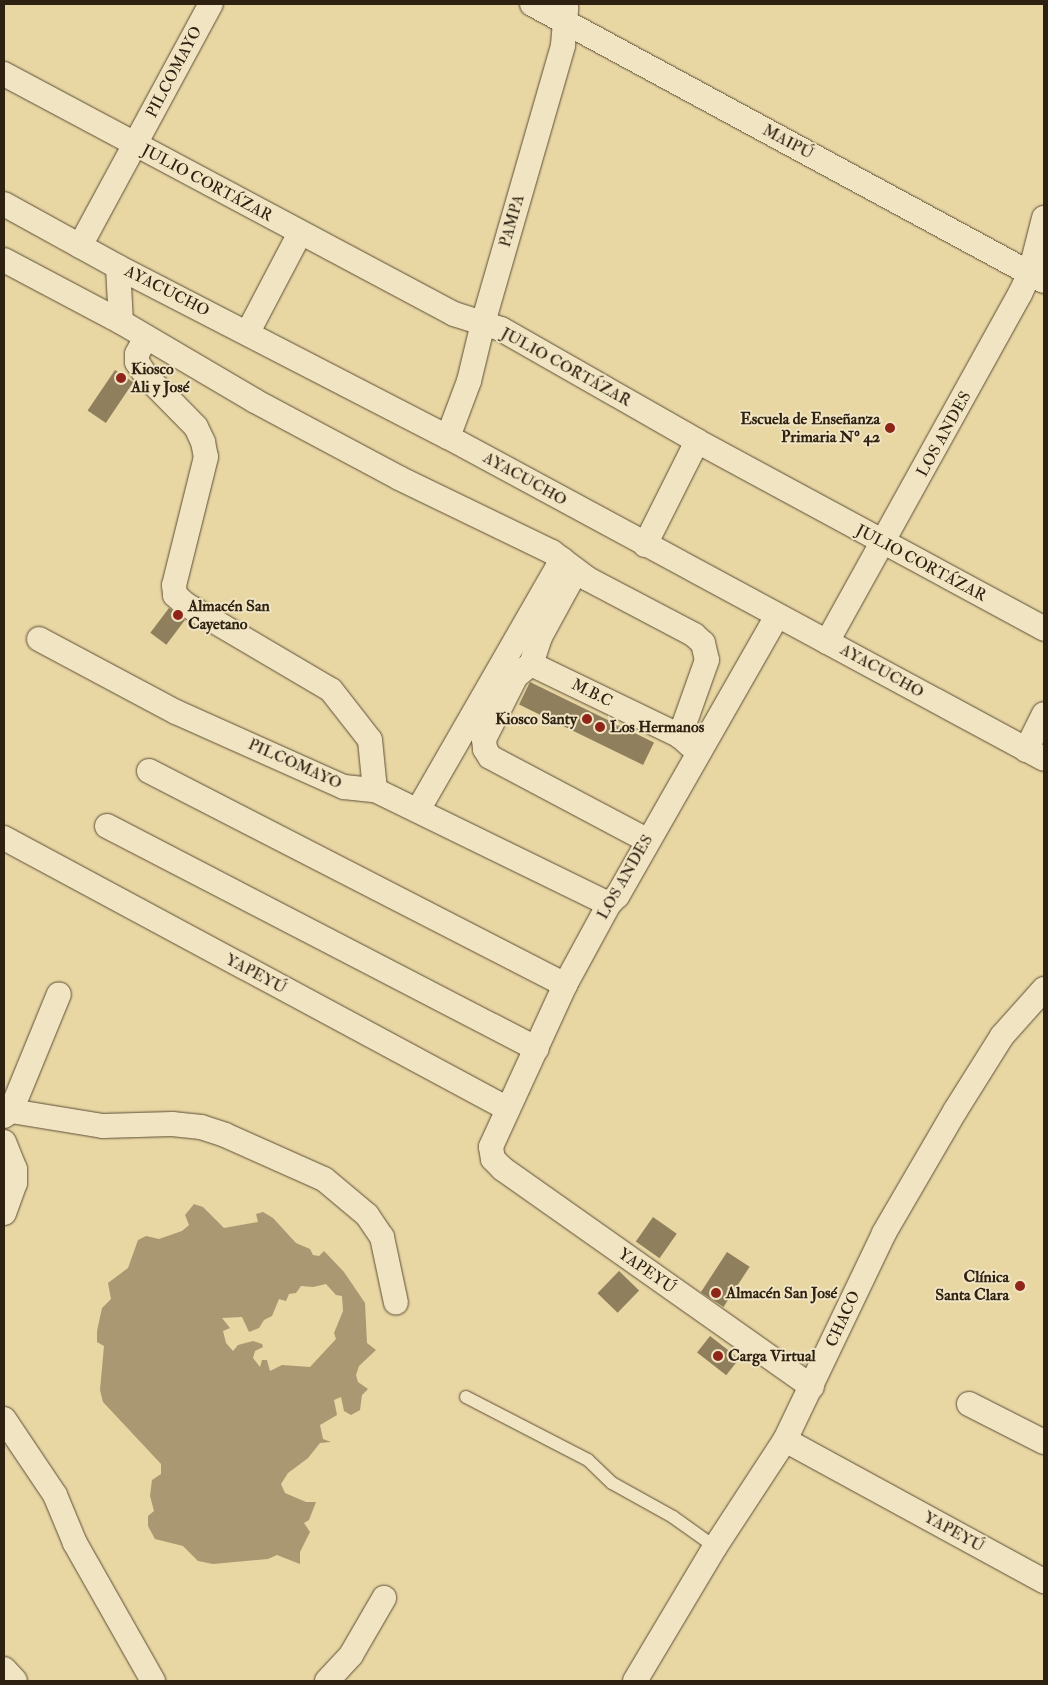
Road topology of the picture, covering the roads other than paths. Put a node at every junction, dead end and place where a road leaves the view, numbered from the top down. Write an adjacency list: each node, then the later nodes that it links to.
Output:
1 (210, 4): 5 (street, PILCOMAYO)
2 (532, 4): 3 (street, MAIPÚ)
3 (566, 13): 12 (street, MAIPÚ); 14 (street, PAMPA)
4 (4, 74): 5 (street, JULIO CORTÁZAR)
5 (135, 144): 8 (street, JULIO CORTÁZAR); 9 (street, PILCOMAYO)
6 (4, 204): 9 (street, AYACUCHO)
7 (1044, 218): 12 (street, LOS ANDES)
8 (300, 233): 14 (street, JULIO CORTÁZAR); 15 (street)
9 (80, 246): 11 (street, AYACUCHO)
10 (4, 260): 13 (street)
11 (118, 267): 13 (street); 15 (street, AYACUCHO)
12 (1037, 277): 19 (street, LOS ANDES)
13 (121, 322): 16 (street)
14 (483, 323): 17 (street, PAMPA); 18 (street, JULIO CORTÁZAR)
15 (248, 332): 17 (street, AYACUCHO)
16 (146, 337): 21 (street); 32 (street)
17 (448, 436): 20 (street, AYACUCHO)
18 (697, 441): 19 (street, JULIO CORTÁZAR); 20 (street)
19 (884, 544): 23 (street, JULIO CORTÁZAR); 25 (street, LOS ANDES)
20 (645, 545): 22 (street, AYACUCHO)
21 (569, 565): 26 (street); 28 (street); 33 (street)
22 (778, 616): 25 (street, AYACUCHO); 29 (street, LOS ANDES)
23 (1044, 628)
24 (39, 639): 32 (street, PILCOMAYO)
25 (827, 642): 30 (street, AYACUCHO)
26 (531, 664): 28 (street, M.B.C); 36 (street)
27 (1044, 714): 30 (street)
28 (680, 736): 29 (street)
29 (698, 752): 36 (street, LOS ANDES)
30 (1035, 755)
31 (149, 771): 38 (street)
32 (375, 790): 33 (street, PILCOMAYO)
33 (418, 810): 37 (street, PILCOMAYO)
34 (107, 826): 41 (street)
35 (4, 838): 42 (street, YAPEYÚ)
36 (647, 840): 37 (street, LOS ANDES)
37 (609, 904): 38 (street, LOS ANDES)
38 (565, 985): 41 (street, LOS ANDES)
39 (1044, 989): 48 (street, CHACO)
40 (59, 994): 43 (street)
41 (537, 1049): 42 (street, LOS ANDES)
42 (508, 1109): 45 (street, LOS ANDES)
43 (7, 1113): 47 (street)
44 (4, 1142): 46 (street)
45 (491, 1147): 48 (street, YAPEYÚ)
46 (4, 1213)
47 (396, 1304)
48 (812, 1387): 52 (street, CHACO)
49 (466, 1397): 54 (lane)
50 (969, 1404): 53 (street)
51 (4, 1420): 59 (street)
52 (785, 1440): 54 (street, CHACO); 55 (street, YAPEYÚ)
53 (1044, 1442)
54 (715, 1547): 61 (street, CHACO)
55 (1044, 1581)
56 (384, 1598): 60 (street)
57 (4, 1669): 58 (street)
58 (15, 1681)
59 (153, 1681)
60 (327, 1681)
61 (635, 1681)

